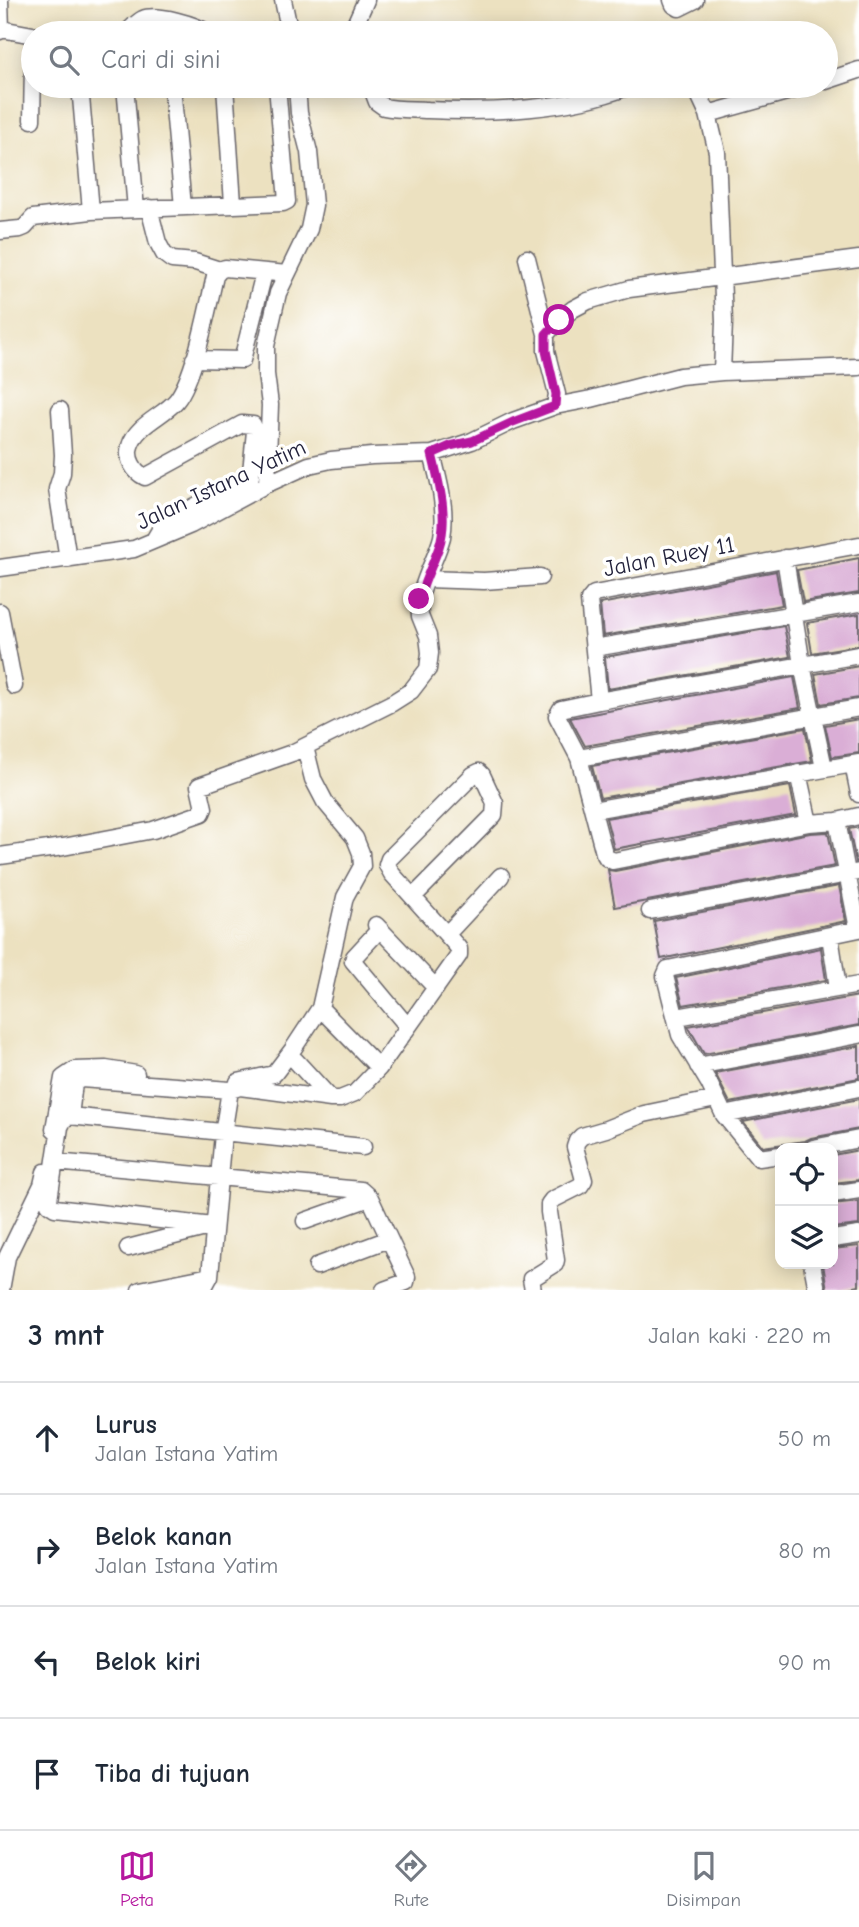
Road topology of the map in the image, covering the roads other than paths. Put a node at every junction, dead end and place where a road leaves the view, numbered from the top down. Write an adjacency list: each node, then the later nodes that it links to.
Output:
1 (284, 0): 8 (street)
2 (366, 0): 9 (street)
3 (671, 0): 4 (street)
4 (695, 0)
5 (1, 4): 10 (street)
6 (141, 21): 7 (street)
7 (172, 21)
8 (288, 21)
9 (356, 21)
10 (1, 30): 11 (street)
11 (21, 33)
12 (859, 71): 13 (street)
13 (838, 77)
14 (32, 98): 26 (street)
15 (81, 98): 30 (street)
16 (127, 98): 29 (street)
17 (173, 98): 28 (street)
18 (226, 98): 27 (street)
19 (278, 98): 27 (street)
20 (298, 98): 36 (street)
21 (376, 98): 22 (street)
22 (594, 98)
23 (701, 98): 25 (street)
24 (765, 98): 25 (street)
25 (708, 114): 37 (street)
26 (32, 120)
27 (233, 204): 28 (street)
28 (183, 207): 29 (street)
29 (143, 209): 30 (street); 34 (street)
30 (92, 211): 31 (street)
31 (0, 231)
32 (527, 258): 38 (street)
33 (859, 258): 37 (street)
34 (220, 270): 35 (street); 39 (street)
35 (264, 273): 36 (street); 39 (street)
36 (287, 274): 46 (street)
37 (723, 276): 38 (street); 41 (street)
38 (546, 334): 42 (street)
39 (194, 359): 45 (street)
40 (859, 367): 41 (street, Jalan Istana Yatim)
41 (722, 372): 42 (street, Jalan Istana Yatim)
42 (555, 406): 44 (street, Jalan Istana Yatim)
43 (60, 410): 51 (street)
44 (432, 454): 46 (street, Jalan Istana Yatim); 54 (street)
45 (251, 476): 47 (street); 48 (street)
46 (267, 484): 47 (street, Jalan Istana Yatim)
47 (249, 493): 48 (street, Jalan Istana Yatim)
48 (154, 540): 51 (street, Jalan Istana Yatim)
49 (859, 545): 50 (street, Jalan Ruey 11)
50 (785, 558): 57 (street); 58 (street, Jalan Ruey 11)
51 (68, 559): 52 (street, Jalan Istana Yatim)
52 (0, 568)
53 (540, 577): 54 (street)
54 (426, 579): 65 (street)
55 (859, 603): 57 (street)
56 (0, 612): 61 (street)
57 (795, 614): 58 (street); 60 (street)
58 (594, 648): 62 (street, Jalan Ruey 11)
59 (859, 655): 60 (street)
60 (802, 665): 62 (street); 64 (street)
61 (14, 686)
62 (598, 701): 66 (street)
63 (859, 708): 64 (street)
64 (812, 717): 66 (street); 68 (street)
65 (305, 747): 75 (street); 86 (street)
66 (579, 758): 71 (street)
67 (856, 763): 68 (street); 70 (street)
68 (824, 768): 69 (street)
69 (798, 773): 71 (street); 74 (street)
70 (859, 794)
71 (593, 810): 74 (street)
72 (859, 816): 73 (street)
73 (837, 821): 74 (street); 76 (street)
74 (809, 823)
75 (0, 856)
76 (853, 873): 79 (street); 80 (street)
77 (501, 876): 81 (street)
78 (413, 897): 78 (street); 81 (street)
79 (650, 911)
80 (858, 929): 82 (street)
81 (447, 934): 84 (street)
82 (830, 936): 85 (street); 87 (street)
83 (859, 985): 85 (street)
84 (436, 988): 88 (street); 88 (street)
85 (838, 988): 87 (street)
86 (322, 1010): 92 (street); 118 (street)
87 (677, 1017): 91 (street)
88 (408, 1027): 92 (street)
89 (859, 1035): 91 (street)
90 (295, 1060): 95 (street)
91 (698, 1066): 96 (street)
92 (379, 1068): 95 (street)
93 (859, 1087): 97 (street)
94 (230, 1090): 95 (street); 98 (street); 99 (street)
95 (331, 1099)
96 (716, 1099): 97 (street); 122 (street)
97 (724, 1115): 103 (street)
98 (70, 1116): 99 (street); 104 (street)
99 (223, 1134): 102 (street); 105 (street)
100 (859, 1139): 101 (street)
101 (838, 1143)
102 (363, 1147)
103 (775, 1156)
104 (55, 1162): 105 (street); 110 (street)
105 (220, 1178): 108 (street); 110 (street)
106 (859, 1189): 107 (street)
107 (838, 1193)
108 (370, 1198): 109 (street); 113 (street)
109 (305, 1222)
110 (214, 1226): 114 (street); 117 (street)
111 (859, 1235): 112 (street)
112 (838, 1239)
113 (389, 1240): 115 (street); 121 (street)
114 (128, 1248)
115 (317, 1266)
116 (813, 1269): 123 (street)
117 (209, 1276): 119 (street); 120 (street)
118 (1, 1290)
119 (140, 1290)
120 (200, 1290)
121 (384, 1290)
122 (533, 1290)
123 (817, 1290)

